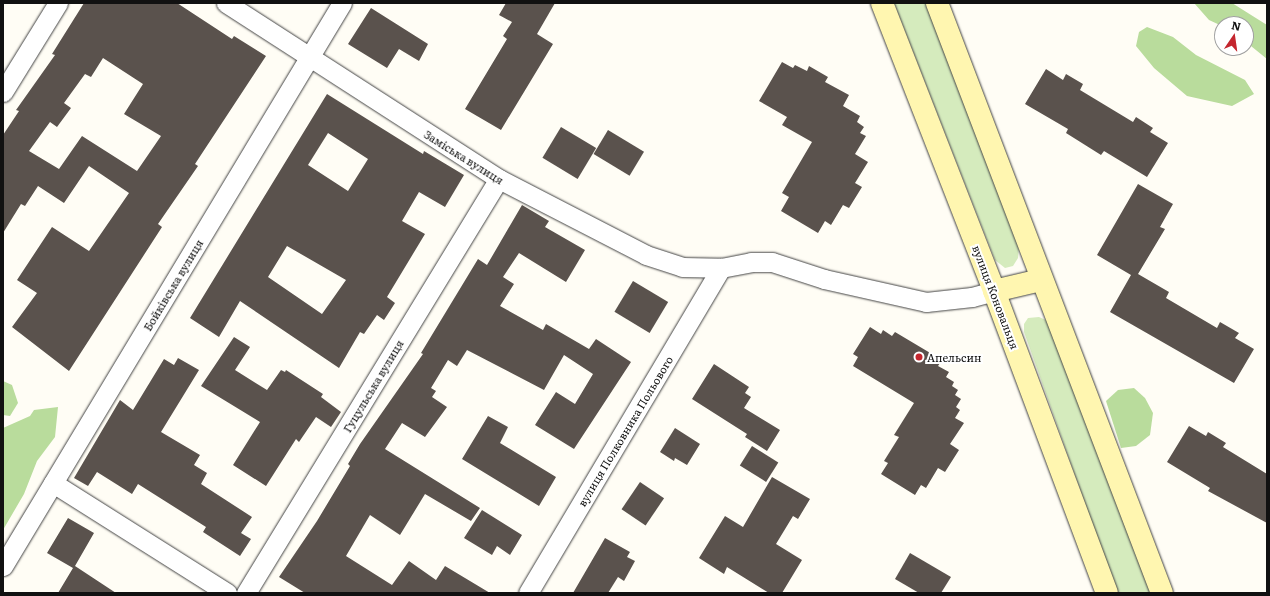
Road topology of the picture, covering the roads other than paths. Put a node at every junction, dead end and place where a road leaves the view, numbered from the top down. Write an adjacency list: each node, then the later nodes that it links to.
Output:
1 (58, 3): 7 (street)
2 (226, 3): 6 (street, Заміська вулиця)
3 (342, 3): 6 (street, Бойківська вулиця)
4 (882, 3): 11 (main road, вулиця Коновальця)
5 (937, 3): 10 (main road)
6 (310, 59): 8 (street, Заміська вулиця); 12 (street, Бойківська вулиця)
7 (3, 92)
8 (499, 179): 9 (street, Заміська вулиця); 15 (street, Гуцульська вулиця)
9 (721, 268): 11 (street, Заміська вулиця); 16 (street, вулиця Полковника Польового)
10 (1041, 280): 11 (main road); 18 (main road)
11 (994, 291): 17 (main road, вулиця Коновальця)
12 (53, 483): 13 (street, Бойківська вулиця); 14 (street)
13 (3, 566)
14 (227, 593)
15 (246, 593)
16 (528, 593)
17 (1107, 593)
18 (1162, 593)

